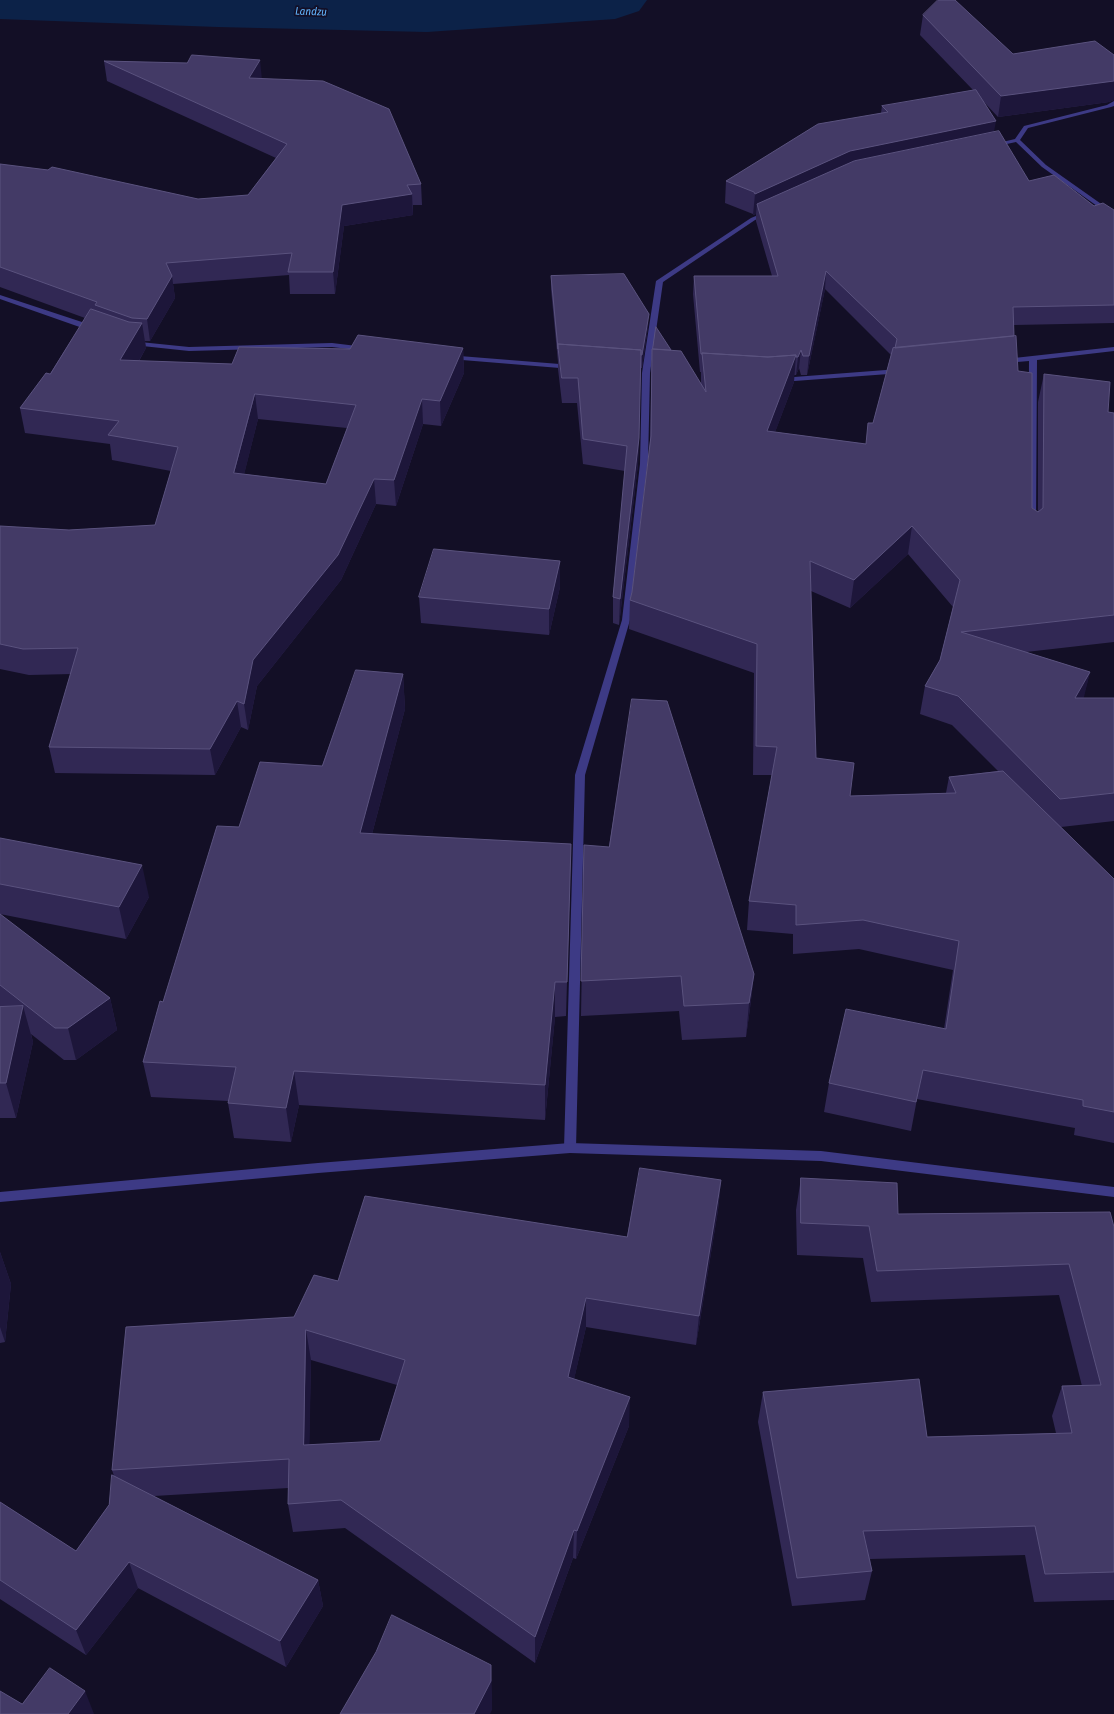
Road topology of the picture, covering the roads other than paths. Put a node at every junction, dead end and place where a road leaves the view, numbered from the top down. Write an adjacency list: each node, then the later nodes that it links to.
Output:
1 (1114, 103): 2 (street)
2 (1017, 140): 3 (street); 5 (street)
3 (986, 147)
4 (774, 210): 18 (street)
5 (1114, 216)
6 (0, 297): 7 (street)
7 (105, 333)
8 (126, 340): 9 (street)
9 (370, 349)
10 (1114, 349): 12 (street)
11 (439, 356): 14 (street)
12 (1033, 358): 13 (street); 17 (street)
13 (994, 362)
14 (577, 367)
15 (908, 370): 16 (street)
16 (774, 380)
17 (1032, 528)
18 (570, 1148): 19 (street); 20 (street)
19 (1114, 1192)
20 (0, 1197)

